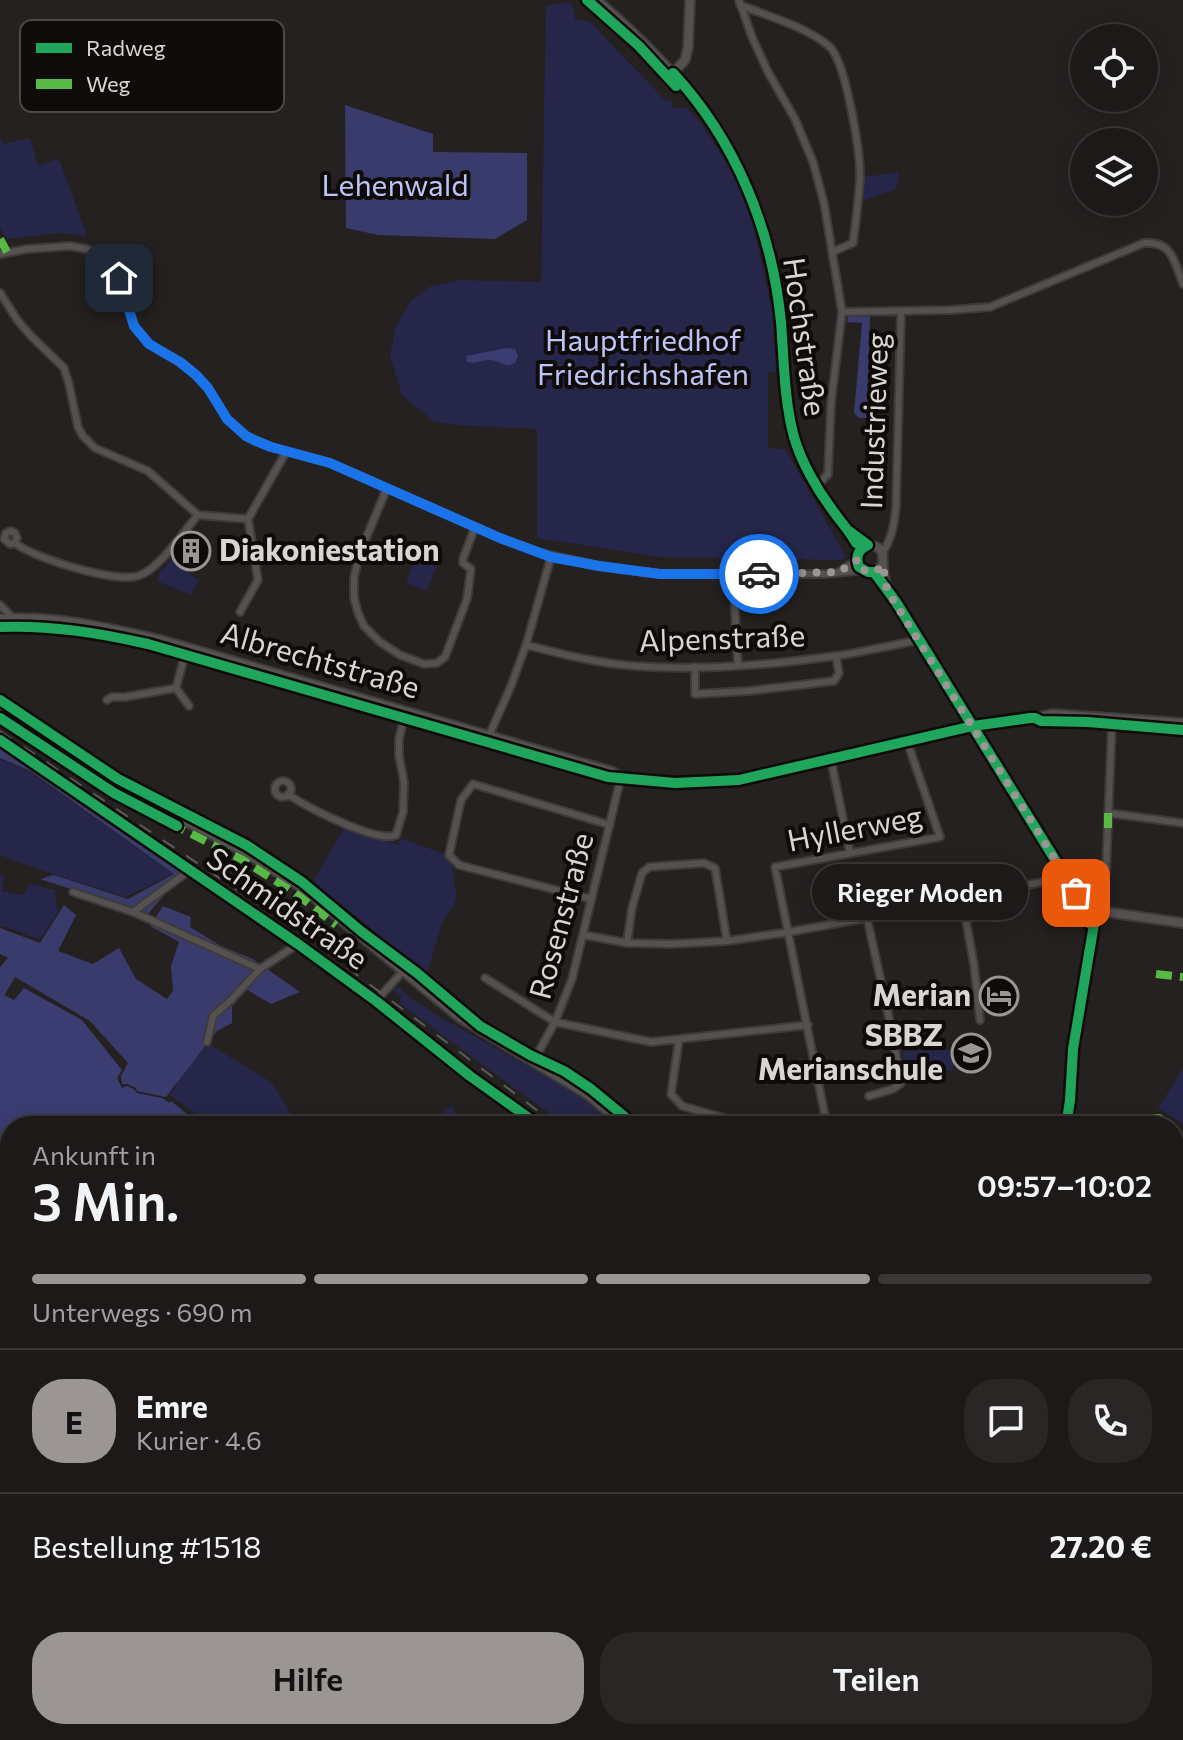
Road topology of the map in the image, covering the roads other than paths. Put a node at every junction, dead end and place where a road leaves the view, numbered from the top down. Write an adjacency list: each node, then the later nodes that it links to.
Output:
1 (597, 0): 4 (main road, Hochstraße)
2 (690, 0): 4 (main road)
3 (739, 2): 5 (street); 5 (street)
4 (673, 73): 12 (main road, Hochstraße)
5 (832, 252): 9 (street)
6 (0, 254): 11 (street)
7 (1183, 284): 10 (street, Industrieweg)
8 (0, 293): 14 (street)
9 (842, 312): 10 (street, Industrieweg); 12 (street)
10 (901, 312): 18 (street, Industrieweg)
11 (286, 452): 13 (street); 15 (street)
12 (817, 486): 17 (main road, Hochstraße)
13 (387, 488): 16 (street); 16 (street)
14 (198, 515): 15 (street); 19 (street)
15 (248, 519): 31 (street)
16 (475, 527): 23 (street)
17 (849, 531): 20 (main road, Hochstraße); 22 (main road, Hochstraße)
18 (893, 532): 20 (street, Industrieweg); 21 (street, Industrieweg)
19 (15, 543)
20 (872, 545): 21 (main road); 22 (main road)
21 (883, 552): 24 (main road)
22 (858, 555): 25 (main road); 26 (street)
23 (551, 557): 28 (street); 36 (street)
24 (883, 565): 27 (main road); 29 (main road)
25 (863, 570): 26 (street); 27 (main road)
26 (839, 572): 28 (street)
27 (874, 572): 29 (main road)
28 (733, 574): 39 (street)
29 (887, 590): 35 (main road)
30 (0, 605): 32 (street)
31 (240, 612)
32 (13, 618): 33 (main road, Albrechtstraße); 37 (main road, Albrechtstraße)
33 (0, 619)
34 (0, 627): 37 (main road, Albrechtstraße)
35 (920, 640): 38 (street, Alpenstraße); 48 (main road)
36 (526, 645): 40 (street, Alpenstraße); 51 (street)
37 (186, 650): 41 (street, Albrechtstraße); 45 (main road, Albrechtstraße)
38 (836, 656): 39 (street, Alpenstraße); 40 (street)
39 (738, 665): 40 (street, Alpenstraße)
40 (695, 667)
41 (176, 688): 42 (street); 43 (street)
42 (107, 700)
43 (189, 706)
44 (0, 707): 79 (main road)
45 (406, 714): 51 (main road, Albrechtstraße); 56 (street)
46 (1112, 720): 48 (main road, Albrechtstraße); 49 (main road, Albrechtstraße); 57 (street)
47 (1183, 723): 49 (main road)
48 (973, 726): 53 (main road, Albrechtstraße); 62 (main road)
49 (1172, 726): 50 (main road)
50 (1183, 730)
51 (488, 738): 55 (main road, Albrechtstraße)
52 (0, 740): 61 (street, Schmidstraße)
53 (907, 741): 54 (main road, Albrechtstraße); 60 (street, Hyllerweg)
54 (831, 760): 55 (main road, Albrechtstraße); 60 (street)
55 (621, 777): 59 (street, Rosenstraße)
56 (288, 794)
57 (1108, 813): 58 (street); 66 (street)
58 (1183, 823)
59 (610, 825): 65 (street, Rosenstraße); 65 (street)
60 (850, 853): 73 (street, Hyllerweg)
61 (190, 870): 68 (street); 77 (street, Schmidstraße)
62 (1066, 877): 64 (street); 67 (main road)
63 (73, 892): 68 (street)
64 (962, 898): 70 (street); 82 (street)
65 (591, 899): 74 (street, Rosenstraße)
66 (1097, 901): 67 (main road); 69 (main road)
67 (1085, 907): 72 (main road)
68 (133, 912): 78 (street)
69 (1106, 912): 71 (main road); 72 (main road)
70 (867, 918): 73 (street); 88 (street)
71 (1183, 923)
72 (1094, 924): 93 (main road)
73 (789, 932): 75 (street); 84 (street)
74 (584, 935): 76 (street); 83 (street, Rosenstraße)
75 (727, 941): 76 (street); 76 (street)
76 (627, 943)
77 (298, 944): 78 (street); 81 (street, Schmidstraße)
78 (260, 969): 86 (street)
79 (403, 971): 81 (street); 87 (main road)
80 (485, 978): 83 (street)
81 (376, 1001): 89 (street, Schmidstraße)
82 (980, 1020)
83 (555, 1022): 85 (street); 87 (street, Rosenstraße)
84 (808, 1025): 85 (street); 92 (street)
85 (679, 1040): 91 (street)
86 (207, 1042)
87 (533, 1062): 90 (main road)
88 (869, 1096)
89 (526, 1116)
90 (613, 1116)
91 (717, 1116)
92 (825, 1116)
93 (1068, 1116)

